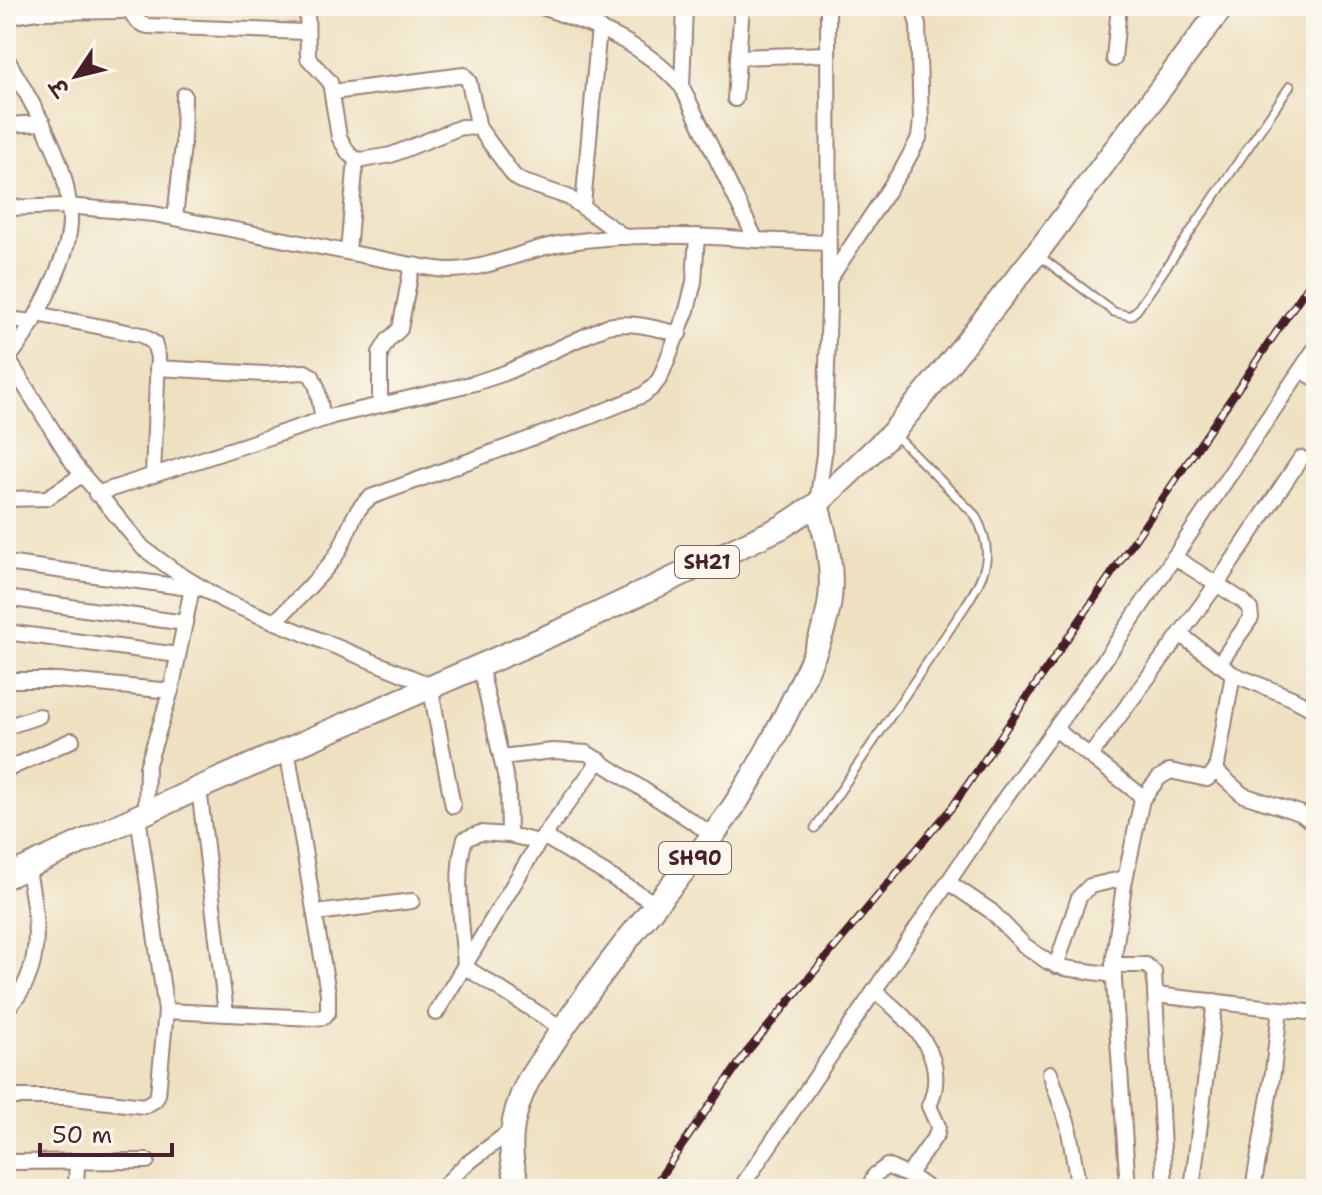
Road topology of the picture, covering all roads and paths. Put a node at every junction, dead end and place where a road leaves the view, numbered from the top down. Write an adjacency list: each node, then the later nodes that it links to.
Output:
1 (307, 6): 12 (street)
2 (539, 6): 11 (street)
3 (685, 6): 18 (street)
4 (742, 6): 15 (street)
5 (828, 6): 13 (street)
6 (1119, 6): 16 (street)
7 (1223, 6): 35 (main road, SH21)
8 (130, 7): 10 (street); 12 (street)
9 (915, 7): 37 (street)
10 (6, 17)
11 (599, 27): 18 (street); 27 (street)
12 (306, 32): 19 (street)
13 (828, 54): 15 (street); 33 (street)
14 (6, 57): 22 (street)
15 (738, 57): 21 (street)
16 (1114, 59)
17 (1290, 86): 35 (lane)
18 (682, 87): 32 (street)
19 (333, 92): 24 (street); 25 (street)
20 (184, 95): 29 (street)
21 (735, 99)
22 (43, 123): 23 (street); 26 (street)
23 (6, 125)
24 (479, 128): 25 (street); 27 (street)
25 (356, 159): 34 (street)
26 (68, 206): 28 (street); 29 (street); 38 (street)
27 (583, 206): 31 (street)
28 (6, 208)
29 (175, 218): 34 (street)
30 (697, 236): 31 (street); 32 (street); 40 (street)
31 (625, 237): 36 (street)
32 (756, 240): 33 (street)
33 (828, 243): 37 (street)
34 (348, 252): 36 (street)
35 (1036, 254): 48 (main road, SH21)
36 (412, 265): 46 (street)
37 (829, 280): 54 (street)
38 (35, 318): 39 (street); 42 (street); 43 (street)
39 (6, 319)
40 (679, 334): 46 (street); 60 (street)
41 (1316, 347): 44 (street)
42 (7, 360): 50 (street)
43 (157, 368): 47 (street); 51 (street)
44 (1301, 370): 45 (street); 55 (street)
45 (1316, 379)
46 (380, 405): 47 (street)
47 (323, 419): 51 (street)
48 (892, 433): 54 (main road, SH21); 87 (lane)
49 (1301, 458): 57 (street)
50 (82, 475): 52 (street); 53 (street)
51 (153, 475): 52 (street)
52 (96, 494): 58 (street)
53 (6, 499)
54 (817, 504): 66 (main road, SH21); 89 (main road, SH90)
55 (1174, 557): 57 (street); 74 (street)
56 (6, 563): 58 (street)
57 (1217, 584): 63 (street); 65 (street)
58 (199, 589): 60 (street); 61 (street)
59 (6, 598): 61 (street)
60 (275, 622): 69 (street)
61 (185, 623): 64 (street)
62 (6, 632): 64 (street)
63 (1181, 635): 65 (street); 77 (street)
64 (178, 655): 70 (street)
65 (1219, 664): 67 (street)
66 (480, 665): 69 (main road, SH21); 78 (street)
67 (1233, 674): 71 (street); 81 (street)
68 (6, 680): 70 (street)
69 (430, 685): 76 (main road, SH21); 84 (street)
70 (171, 691): 85 (street)
71 (1316, 711)
72 (39, 716): 73 (street)
73 (6, 727)
74 (1055, 729): 77 (street); 94 (street)
75 (72, 740): 80 (street)
76 (287, 749): 82 (main road, SH21); 97 (street)
77 (1090, 756): 83 (street)
78 (501, 757): 79 (street); 88 (street)
79 (600, 760): 89 (street); 90 (street)
80 (6, 770)
81 (1216, 771): 83 (street); 86 (street)
82 (199, 788): 85 (main road, SH21); 109 (street)
83 (1142, 799): 93 (street)
84 (453, 806)
85 (142, 814): 91 (main road, SH21); 107 (street)
86 (1316, 825)
87 (815, 828)
88 (509, 835): 90 (street); 99 (street)
89 (713, 835): 96 (main road, SH90)
90 (541, 839): 96 (street); 99 (street)
91 (27, 866): 92 (main road, SH21); 105 (street)
92 (6, 877)
93 (1125, 878): 98 (street); 100 (street)
94 (948, 882): 98 (street); 101 (street)
95 (412, 901): 97 (street)
96 (656, 904): 110 (main road, SH90)
97 (316, 913): 109 (street)
98 (1056, 966): 100 (street)
99 (465, 967): 108 (street); 110 (street)
100 (1113, 970): 102 (street); 125 (street)
101 (874, 990): 117 (street); 121 (street)
102 (1156, 995): 103 (street); 126 (street)
103 (1215, 1001): 106 (street); 127 (street)
104 (1316, 1008): 106 (street)
105 (6, 1009)
106 (1280, 1009): 128 (street)
107 (166, 1011): 109 (street); 112 (street)
108 (436, 1013)
109 (226, 1014)
110 (563, 1029): 113 (main road, SH90)
111 (1050, 1073): 124 (street)
112 (9, 1097)
113 (512, 1130): 119 (street); 120 (main road, SH90)
114 (147, 1161): 116 (street)
115 (6, 1162): 116 (street)
116 (77, 1162): 118 (street)
117 (908, 1175): 122 (street); 123 (street)
118 (76, 1189)
119 (441, 1189)
120 (520, 1189)
121 (740, 1189)
122 (868, 1189)
123 (929, 1189)
124 (1079, 1189)
125 (1128, 1189)
126 (1165, 1189)
127 (1192, 1189)
128 (1253, 1189)

